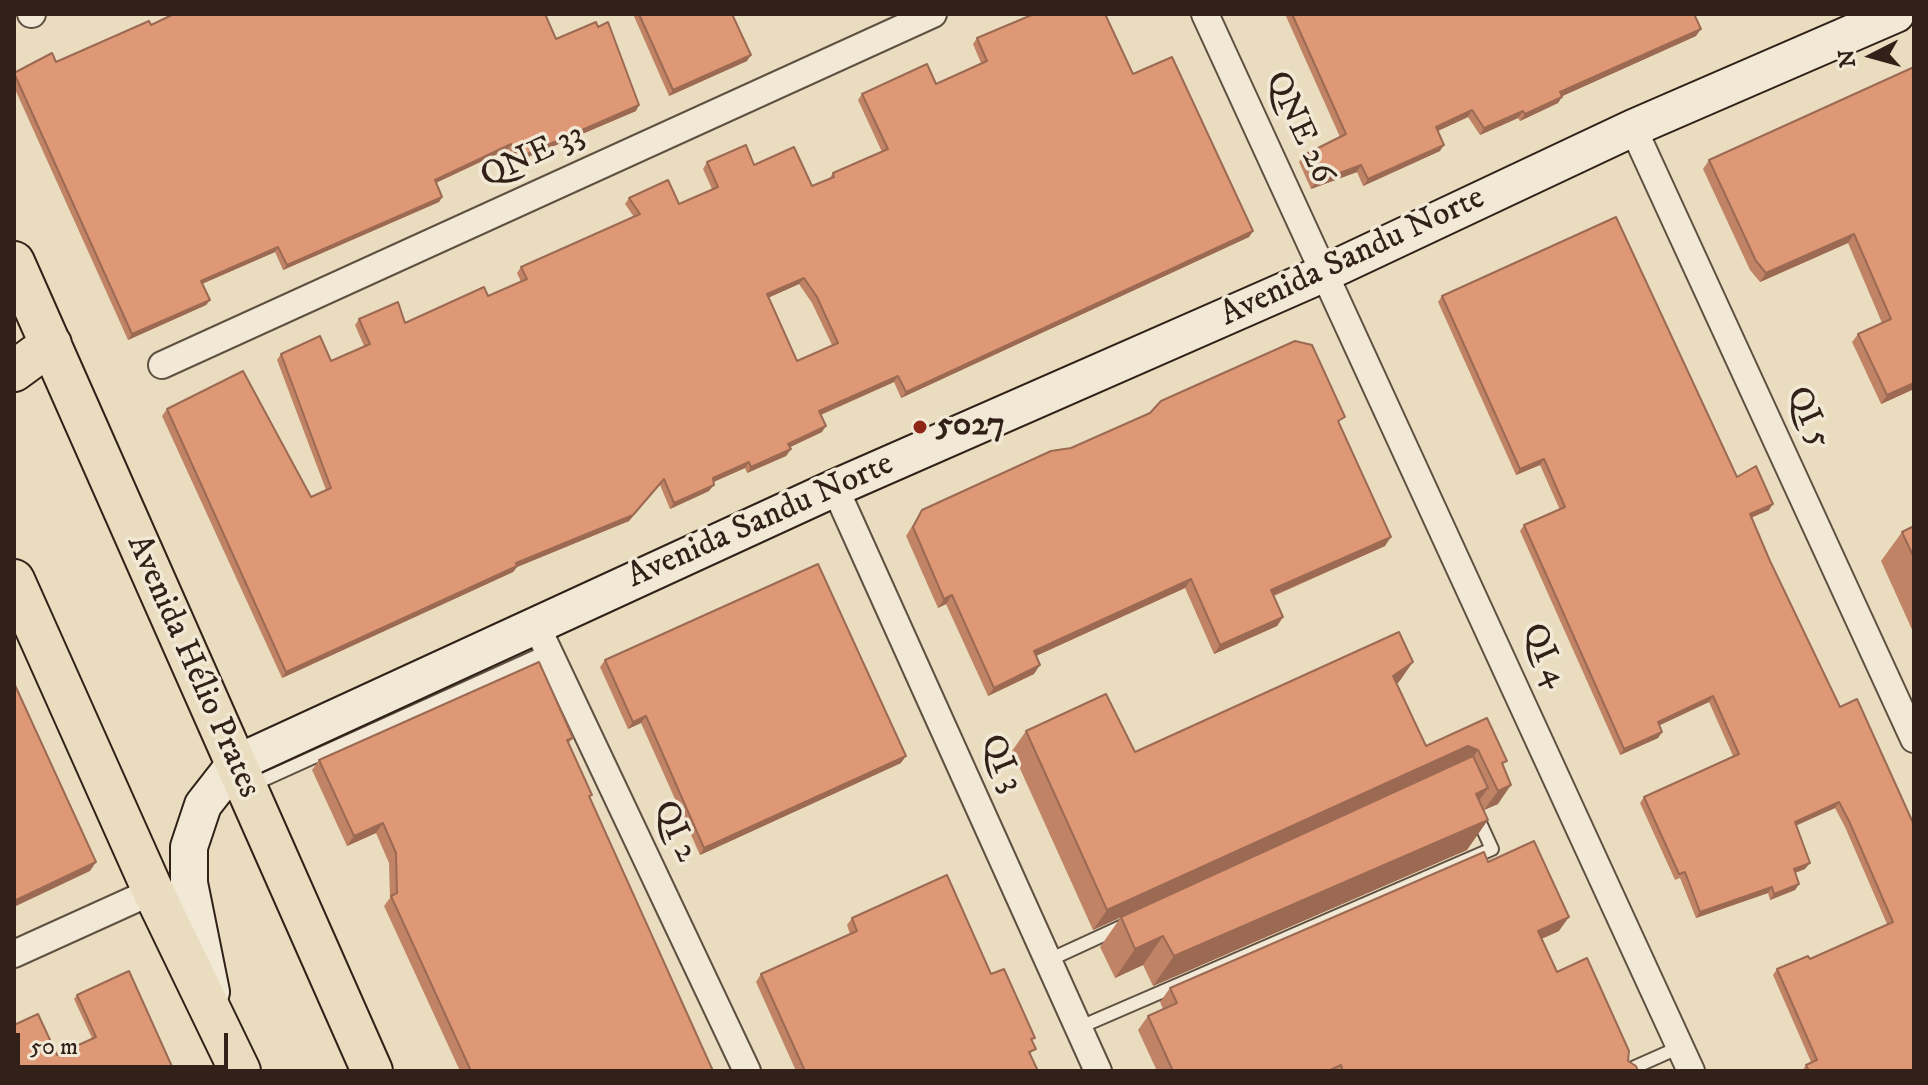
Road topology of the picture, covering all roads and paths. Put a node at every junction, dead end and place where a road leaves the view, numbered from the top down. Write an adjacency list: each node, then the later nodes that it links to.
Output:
1 (933, 14): 8 (street, QNE 33)
2 (1205, 14): 6 (street, QNE 26)
3 (1896, 14): 4 (main road, Avenida Sandu Norte)
4 (1633, 128): 6 (main road, Avenida Sandu Norte); 13 (street, QI 5)
5 (14, 262): 7 (main road, Avenida Hélio Prates)
6 (1325, 273): 10 (main road, Avenida Sandu Norte); 22 (street, QI 4)
7 (51, 344): 9 (main road); 14 (main road, Avenida Hélio Prates)
8 (162, 365)
9 (14, 371)
10 (835, 488): 12 (main road, Avenida Sandu Norte); 19 (street, QI 3)
11 (14, 580): 16 (main road)
12 (542, 638): 14 (main road, Avenida Sandu Norte); 25 (street, QI 2)
13 (1914, 739)
14 (240, 776): 20 (main road, Avenida Sandu Norte); 24 (main road, Avenida Hélio Prates)
15 (1469, 799): 21 (lane)
16 (153, 891): 18 (street); 20 (main road)
17 (1139, 919): 19 (lane)
18 (14, 954)
19 (1049, 960): 21 (street, QI 3)
20 (219, 1028): 23 (main road)
21 (1078, 1028): 26 (street, QI 3)
22 (1680, 1047): 27 (lane); 28 (street, QI 4)
23 (240, 1071)
24 (372, 1071)
25 (747, 1071)
26 (1098, 1071)
27 (1626, 1071)
28 (1691, 1071)

